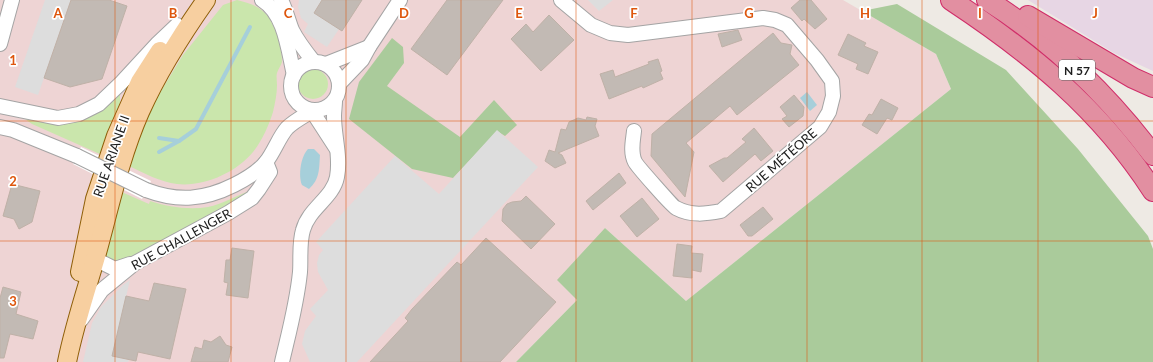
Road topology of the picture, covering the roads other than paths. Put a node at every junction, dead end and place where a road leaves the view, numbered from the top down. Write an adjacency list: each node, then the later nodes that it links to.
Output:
1 (12, 0): 11 (street)
2 (262, 0): 14 (street)
3 (281, 0): 13 (street)
4 (400, 0): 12 (street)
5 (561, 0): 21 (street, RUE MÉTÉORE)
6 (951, 0): 25 (highway, N 57)
7 (987, 0): 23 (highway, N 57)
8 (1000, 0): 16 (highway)
9 (205, 1): 10 (main road, RUE ARIANE II); 27 (main road, RUE ARIANE II)
10 (177, 25): 18 (street); 26 (main road, RUE ARIANE II)
11 (0, 44)
12 (368, 47): 13 (street); 15 (street)
13 (320, 63): 14 (street); 15 (street)
14 (294, 74): 19 (street)
15 (340, 83): 17 (street)
16 (1153, 87)
17 (335, 101): 19 (street); 22 (street)
18 (0, 106)
19 (312, 111): 22 (street); 24 (street, RUE CHALLENGER)
20 (0, 127): 24 (street, RUE CHALLENGER, bridge)
21 (634, 131)
22 (338, 150): 31 (street)
23 (1153, 155)
24 (266, 162): 28 (street, RUE CHALLENGER)
25 (1153, 191)
26 (87, 237): 27 (street); 29 (main road, RUE ARIANE II)
27 (95, 259): 28 (street); 29 (main road, RUE ARIANE II)
28 (136, 263): 29 (street, RUE CHALLENGER)
29 (73, 334): 30 (main road, RUE ARIANE II)
30 (67, 362)
31 (282, 362)

